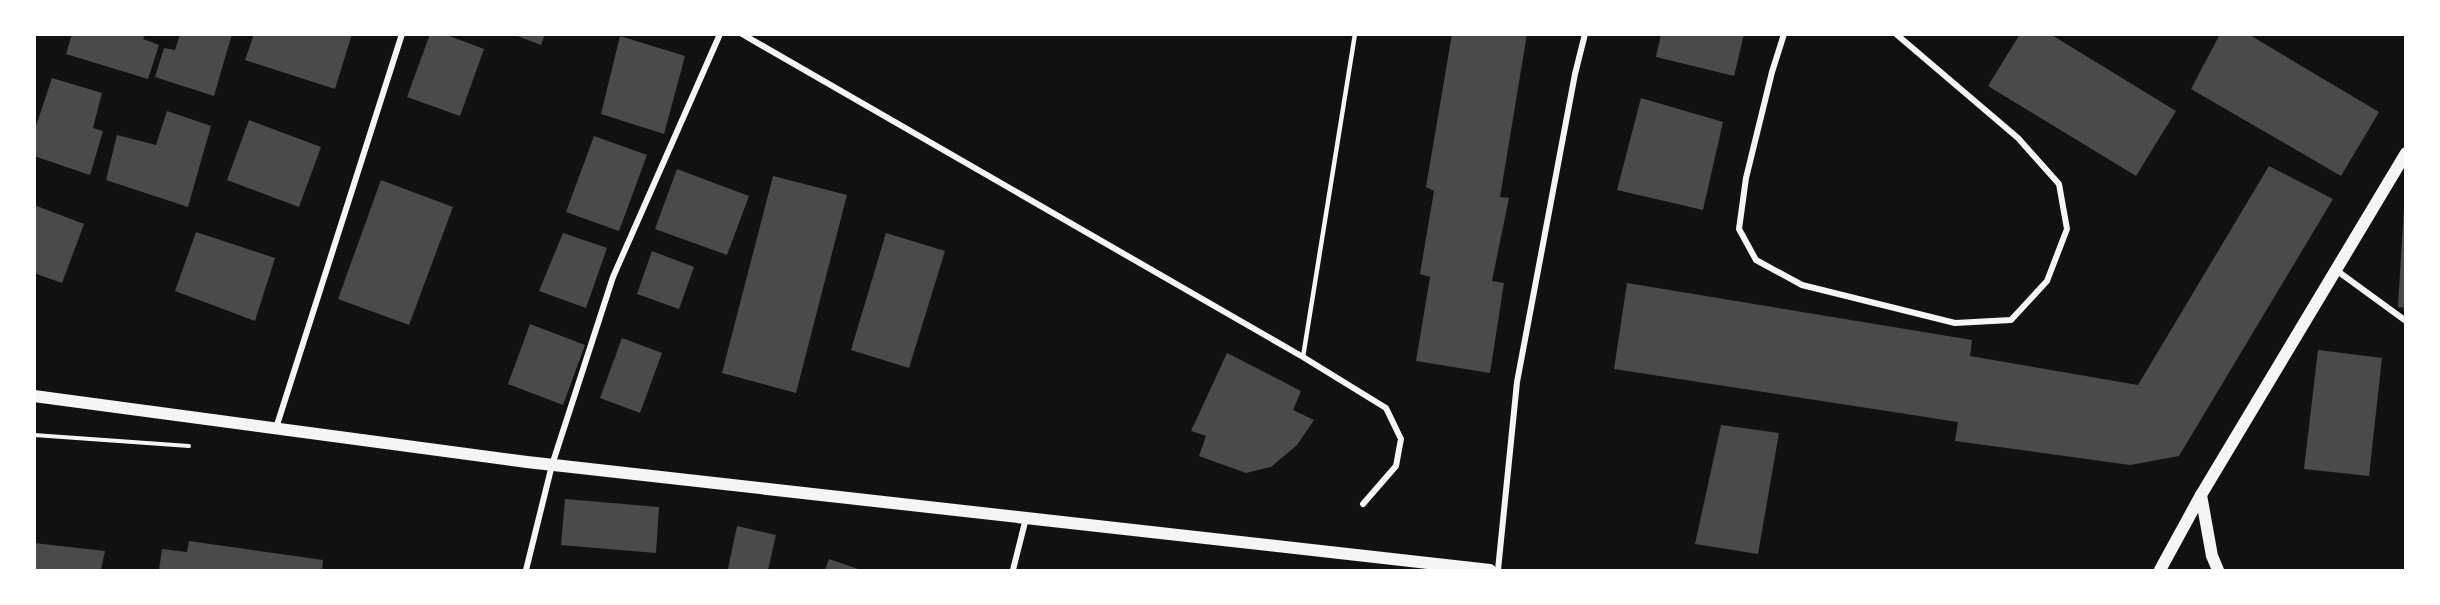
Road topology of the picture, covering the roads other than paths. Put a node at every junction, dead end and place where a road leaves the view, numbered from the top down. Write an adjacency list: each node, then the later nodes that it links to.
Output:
1 (402, 34): 13 (street)
2 (720, 34): 14 (street)
3 (742, 34): 11 (street)
4 (1355, 34): 11 (lane)
5 (1585, 34): 21 (street)
6 (1784, 34): 7 (street)
7 (1896, 34)
8 (2406, 153): 9 (main road)
9 (2336, 270): 10 (street); 15 (main road)
10 (2406, 321)
11 (1303, 357): 16 (street)
12 (34, 396): 13 (main road)
13 (276, 428): 14 (main road)
14 (552, 465): 17 (main road); 18 (street)
15 (2201, 495): 22 (main road); 23 (main road)
16 (1363, 504)
17 (1026, 518): 19 (street); 20 (main road)
18 (526, 570)
19 (1013, 570)
20 (1490, 570)
21 (1498, 570)
22 (2160, 570)
23 (2218, 570)

